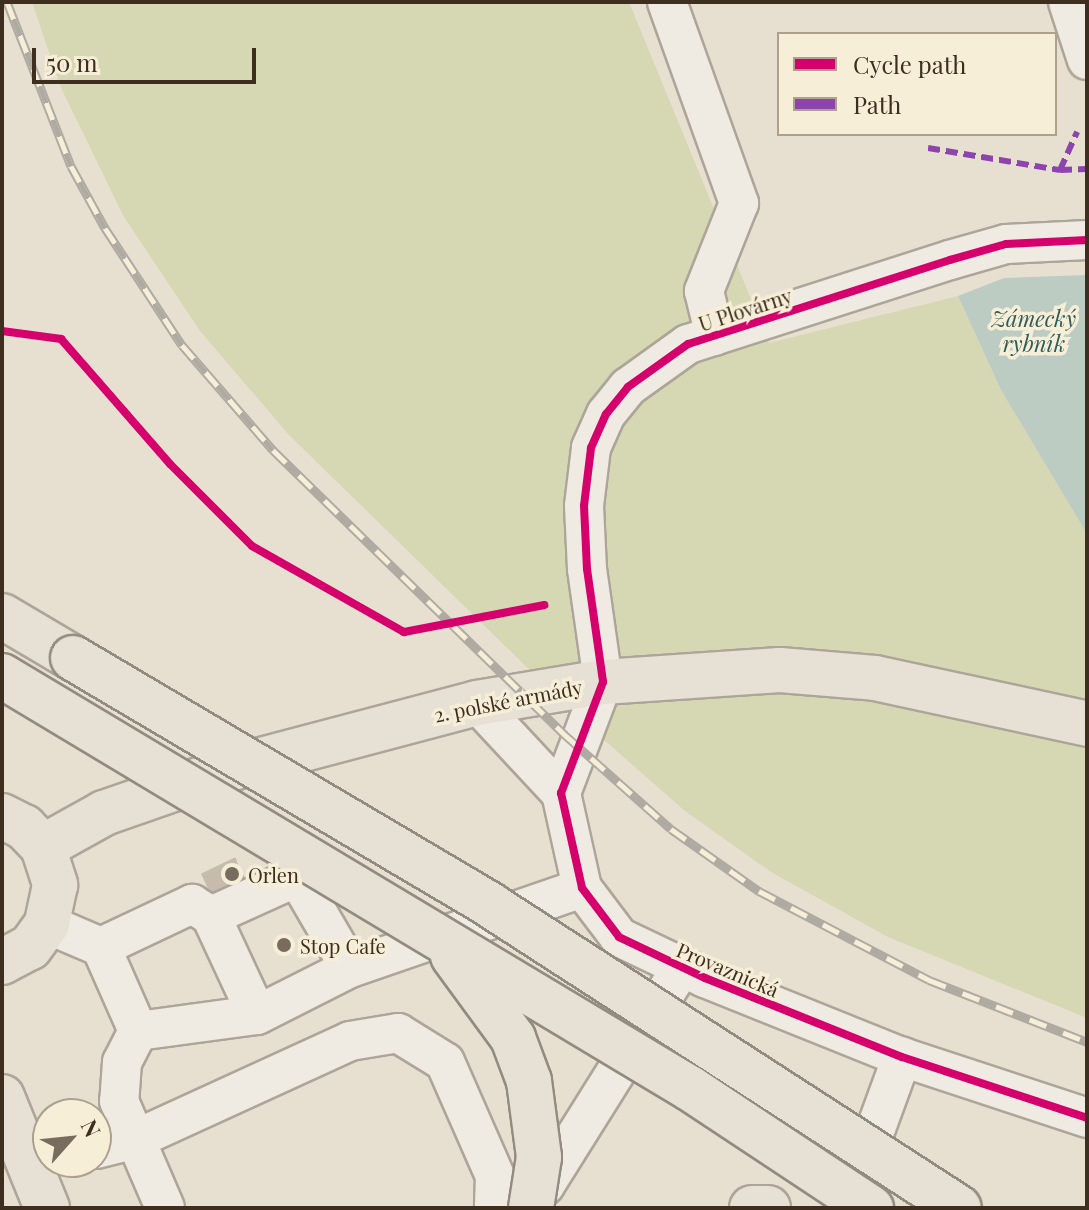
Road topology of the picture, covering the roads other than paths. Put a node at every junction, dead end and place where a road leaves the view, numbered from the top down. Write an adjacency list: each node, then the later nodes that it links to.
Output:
1 (667, 2): 5 (street)
2 (1068, 2): 3 (street)
3 (1087, 60)
4 (1087, 240): 5 (street, U Plovárny)
5 (715, 336): 8 (street, U Plovárny)
6 (2, 616): 42 (main road, bridge)
7 (2, 676): 19 (main road, bridge)
8 (603, 682): 9 (main road, 2. polské armády); 10 (main road, 2. polské armády); 11 (street)
9 (477, 703): 11 (street); 13 (main road, 2. polské armády)
10 (1087, 724)
11 (561, 793): 16 (street, Provaznická)
12 (2, 816): 13 (main road)
13 (43, 847): 18 (main road)
14 (259, 867): 15 (street)
15 (297, 877): 17 (street); 23 (street)
16 (582, 888): 22 (street, Provaznická); 23 (street)
17 (204, 904): 20 (street); 24 (street)
18 (47, 924): 20 (street); 21 (main road)
19 (427, 927): 37 (main road, bridge); 41 (main road, bridge)
20 (101, 947): 25 (street)
21 (2, 962)
22 (682, 967): 26 (street, Provaznická); 36 (street)
23 (350, 968): 24 (street)
24 (257, 1015): 25 (street)
25 (138, 1031): 29 (street)
26 (902, 1057): 28 (street, Provaznická); 40 (street)
27 (2, 1097): 31 (main road)
28 (1087, 1118)
29 (136, 1139): 30 (street); 34 (street); 35 (street)
30 (112, 1145)
31 (32, 1150)
32 (41, 1178): 33 (main road)
33 (47, 1208)
34 (165, 1208)
35 (494, 1208)
36 (520, 1208)
37 (531, 1208)
38 (752, 1208): 39 (main road)
39 (768, 1208)
40 (847, 1208)
41 (871, 1208)
42 (959, 1208)

